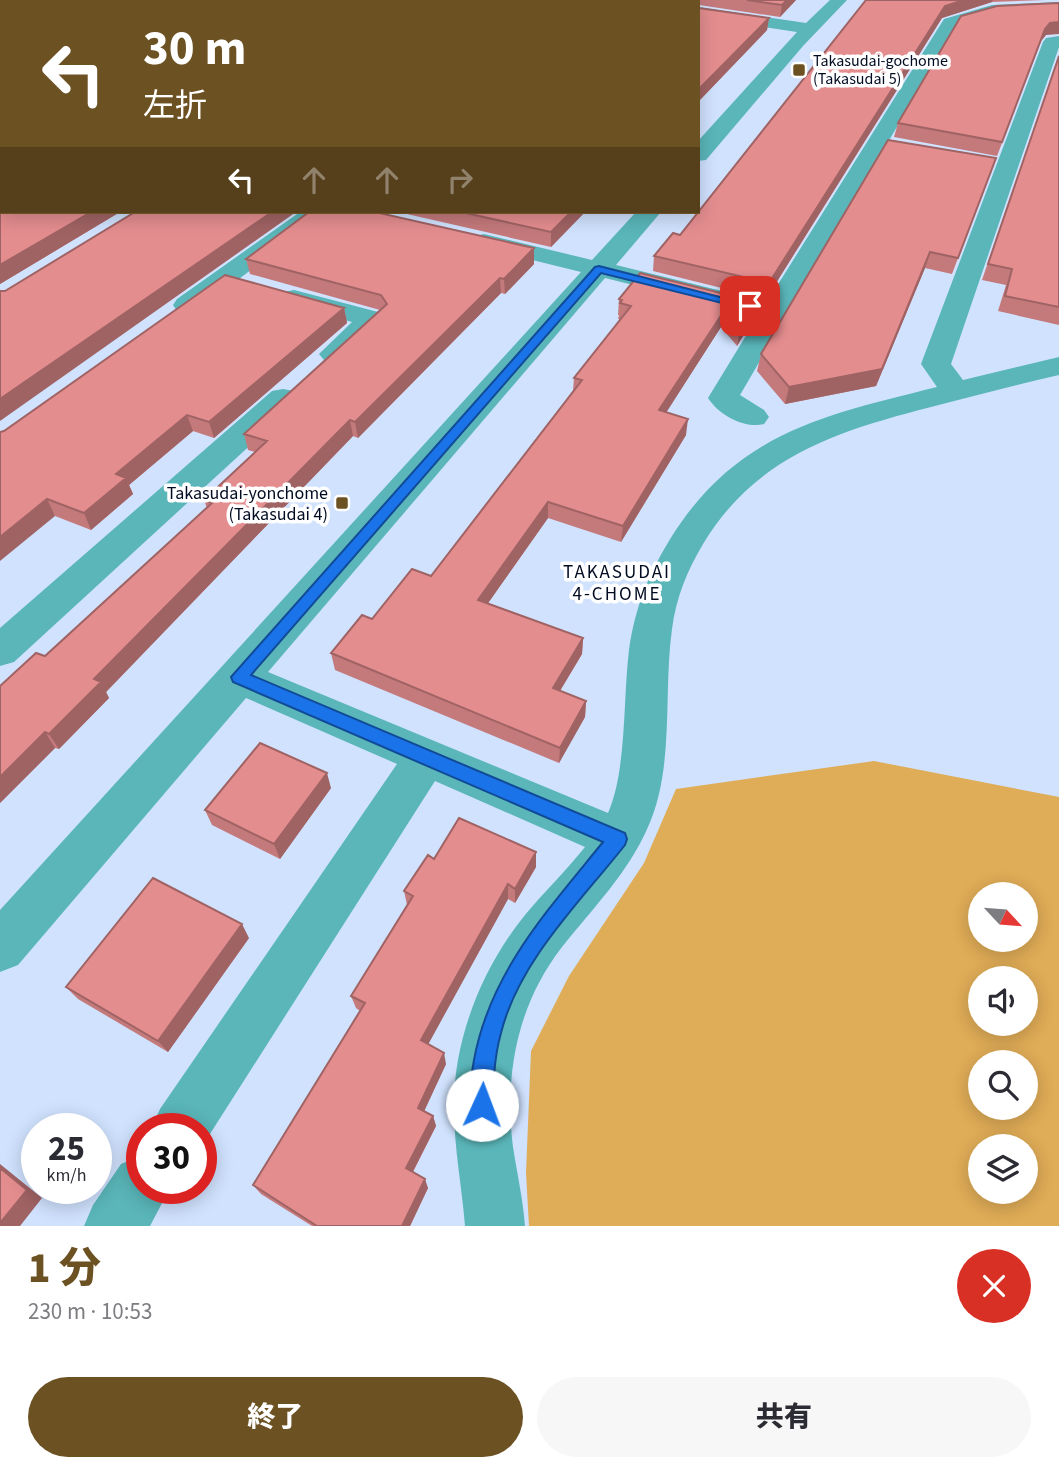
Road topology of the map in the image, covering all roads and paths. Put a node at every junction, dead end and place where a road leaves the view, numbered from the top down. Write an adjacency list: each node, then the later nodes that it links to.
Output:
1 (839, 0): 4 (street)
2 (1059, 7): 6 (street)
3 (700, 12): 4 (street)
4 (809, 29): 8 (street)
5 (1059, 41): 10 (street)
6 (876, 142): 7 (street); 16 (street)
7 (902, 147)
8 (700, 153)
9 (980, 162): 10 (street)
10 (1007, 167): 19 (street)
11 (312, 214): 15 (street)
12 (647, 214): 14 (street)
13 (463, 236): 14 (street)
14 (599, 269): 16 (street); 22 (street)
15 (225, 278): 17 (street); 21 (street)
16 (774, 312): 20 (street)
17 (169, 318)
18 (1059, 366): 19 (street)
19 (955, 391): 24 (street)
20 (753, 416)
21 (0, 651)
22 (239, 677): 23 (street); 25 (street)
23 (426, 757): 24 (street); 26 (street)
24 (618, 839): 29 (street)
25 (0, 947)
26 (191, 1113)
27 (129, 1204): 28 (street)
28 (114, 1226)
29 (495, 1226)

